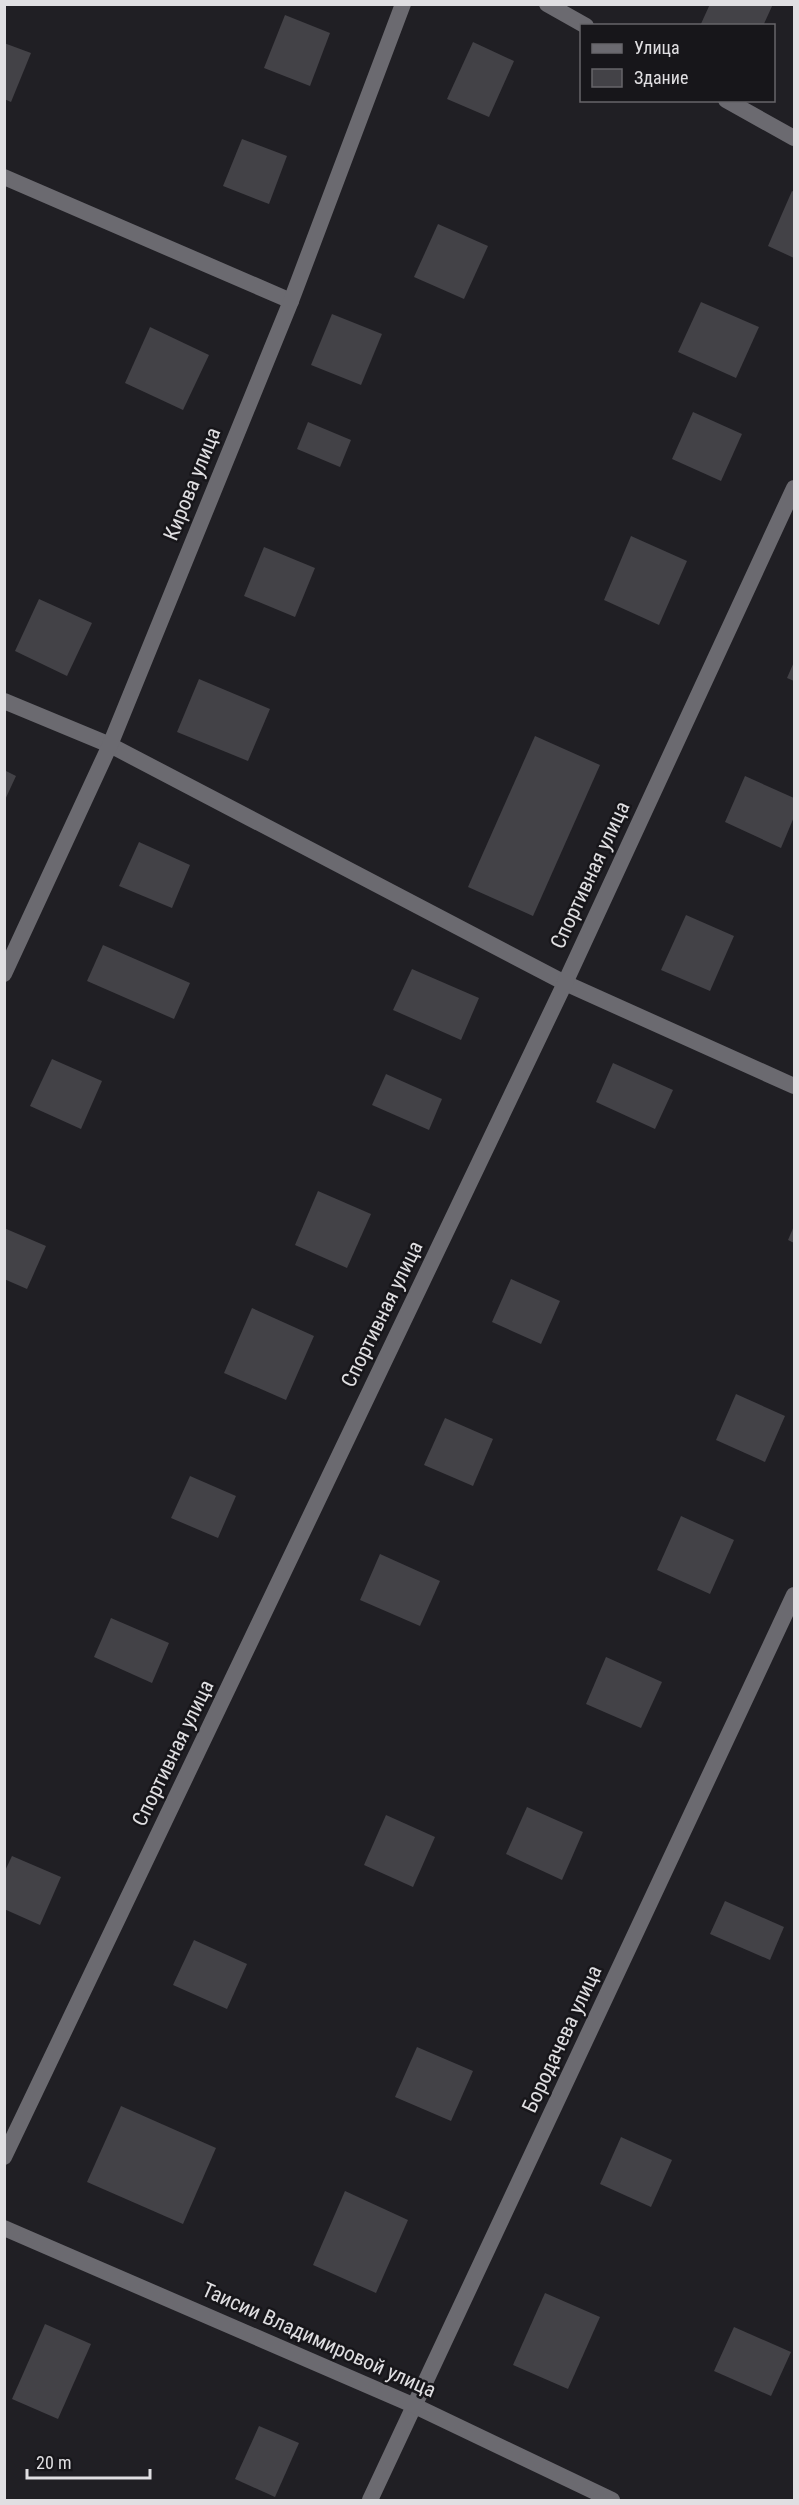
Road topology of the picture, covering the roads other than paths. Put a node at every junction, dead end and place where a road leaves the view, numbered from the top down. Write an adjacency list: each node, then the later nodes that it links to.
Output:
1 (403, 4): 7 (street, Кирова улица)
2 (547, 4): 3 (street)
3 (582, 24)
4 (730, 102): 5 (street)
5 (795, 138)
6 (4, 177): 7 (street)
7 (291, 301): 10 (street, Кирова улица)
8 (795, 488): 12 (street, Спортивная улица)
9 (4, 701): 10 (street)
10 (110, 744): 11 (street, Кирова улица); 12 (street)
11 (4, 974)
12 (565, 983): 13 (street); 15 (street, Спортивная улица)
13 (795, 1086)
14 (795, 1595): 17 (street, Бородачева улица)
15 (4, 2157)
16 (4, 2228): 17 (street, Таисии Владимировой улица)
17 (416, 2406): 18 (street, Бородачева улица); 19 (street, Таисии Владимировой улица)
18 (370, 2500)
19 (612, 2500)

